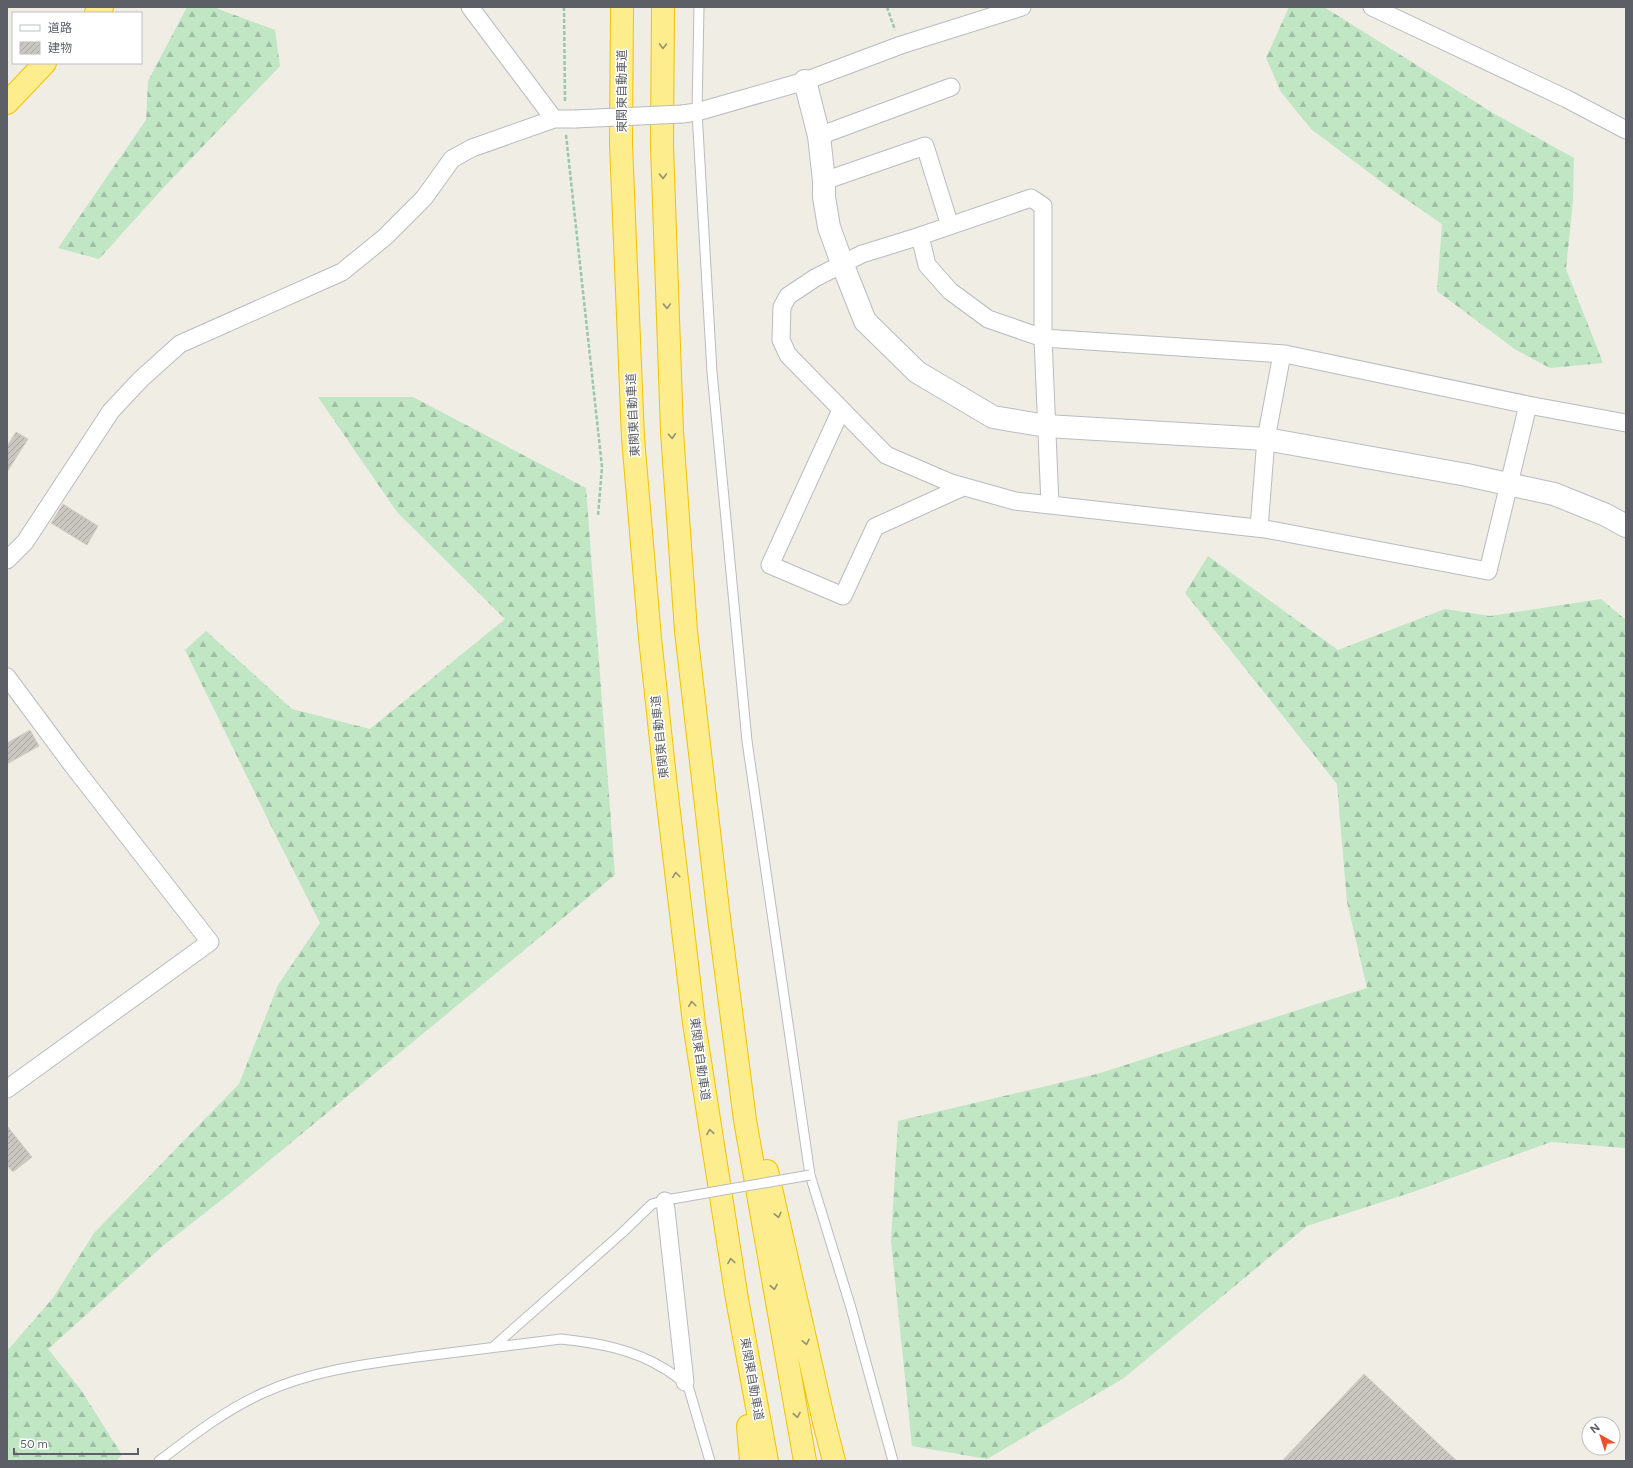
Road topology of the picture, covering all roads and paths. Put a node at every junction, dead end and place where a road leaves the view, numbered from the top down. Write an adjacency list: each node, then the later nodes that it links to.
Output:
1 (470, 7): 15 (street)
2 (564, 7): 15 (path)
3 (622, 7): 41 (highway, 東関東自動車道, one-way to 3)
4 (663, 7): 37 (highway, one-way to 37)
5 (700, 7): 14 (lane)
6 (887, 7): 9 (path)
7 (1022, 7): 9 (street)
8 (1372, 7): 16 (street)
9 (901, 45): 11 (street)
10 (44, 64): 13 (highway)
11 (804, 81): 14 (street); 17 (street)
12 (951, 86): 17 (street)
13 (7, 103)
14 (690, 113): 15 (street, bridge); 39 (lane)
15 (565, 119): 32 (path); 35 (street)
16 (1626, 130)
17 (819, 136): 18 (street)
18 (824, 181): 19 (street); 21 (street)
19 (950, 226): 20 (street); 22 (street)
20 (920, 236): 21 (street); 22 (street)
21 (842, 263): 25 (street); 27 (street)
22 (1043, 338): 23 (street); 27 (street)
23 (1282, 354): 24 (street); 28 (street)
24 (1528, 405): 26 (street); 29 (street)
25 (841, 410): 30 (street); 30 (street)
26 (1626, 423)
27 (1046, 426): 28 (street); 31 (street)
28 (1266, 439): 29 (street); 34 (street)
29 (1509, 483): 33 (street); 34 (street)
30 (963, 487): 31 (street)
31 (1050, 505): 34 (street)
32 (598, 516)
33 (1626, 526)
34 (1259, 528)
35 (7, 560)
36 (7, 677): 38 (street)
37 (731, 1014): 48 (highway, one-way to 48); 49 (highway, one-way to 49)
38 (7, 1089)
39 (810, 1175): 40 (lane, bridge); 50 (lane)
40 (669, 1200): 42 (lane); 43 (street)
41 (737, 1299): 46 (highway); 47 (highway, 東関東自動車道)
42 (493, 1347): 43 (lane); 44 (lane)
43 (684, 1382): 45 (lane)
44 (159, 1461)
45 (710, 1461)
46 (751, 1461)
47 (767, 1461)
48 (805, 1461)
49 (834, 1461)
50 (893, 1461)

